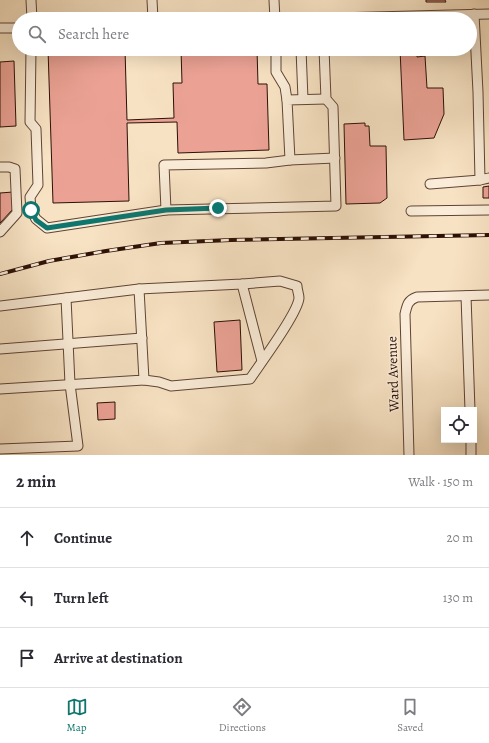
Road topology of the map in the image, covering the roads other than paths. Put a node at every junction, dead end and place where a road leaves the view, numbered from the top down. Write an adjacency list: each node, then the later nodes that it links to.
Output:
1 (31, 0): 4 (street)
2 (152, 0): 5 (street)
3 (274, 0): 6 (street)
4 (32, 12)
5 (153, 12)
6 (275, 12)
7 (477, 14): 8 (street)
8 (489, 14)
9 (0, 28): 10 (street)
10 (12, 28)
11 (31, 56): 24 (street)
12 (276, 56): 18 (street)
13 (301, 56): 16 (street)
14 (324, 56): 17 (street)
15 (476, 56): 22 (street)
16 (303, 99): 17 (street); 18 (street)
17 (326, 99): 19 (street)
18 (287, 100): 20 (street)
19 (335, 158): 20 (street); 24 (street)
20 (290, 160): 24 (street)
21 (0, 167): 27 (street)
22 (485, 179): 23 (street)
23 (430, 184)
24 (166, 210)
25 (489, 210): 26 (street)
26 (411, 211)
27 (0, 232)
28 (242, 284): 29 (street); 37 (street); 37 (street)
29 (139, 289): 32 (street); 34 (street)
30 (489, 295): 31 (street)
31 (466, 296): 41 (street); 44 (street, Ward Avenue)
32 (66, 298): 33 (street); 35 (street)
33 (0, 306)
34 (142, 338): 35 (street); 38 (street)
35 (68, 344): 36 (street); 39 (street)
36 (0, 349)
37 (262, 361): 38 (street)
38 (144, 380): 39 (street)
39 (70, 384): 40 (street); 43 (street)
40 (0, 389)
41 (470, 407)
42 (471, 443): 45 (street)
43 (0, 449)
44 (409, 455)
45 (472, 455)

